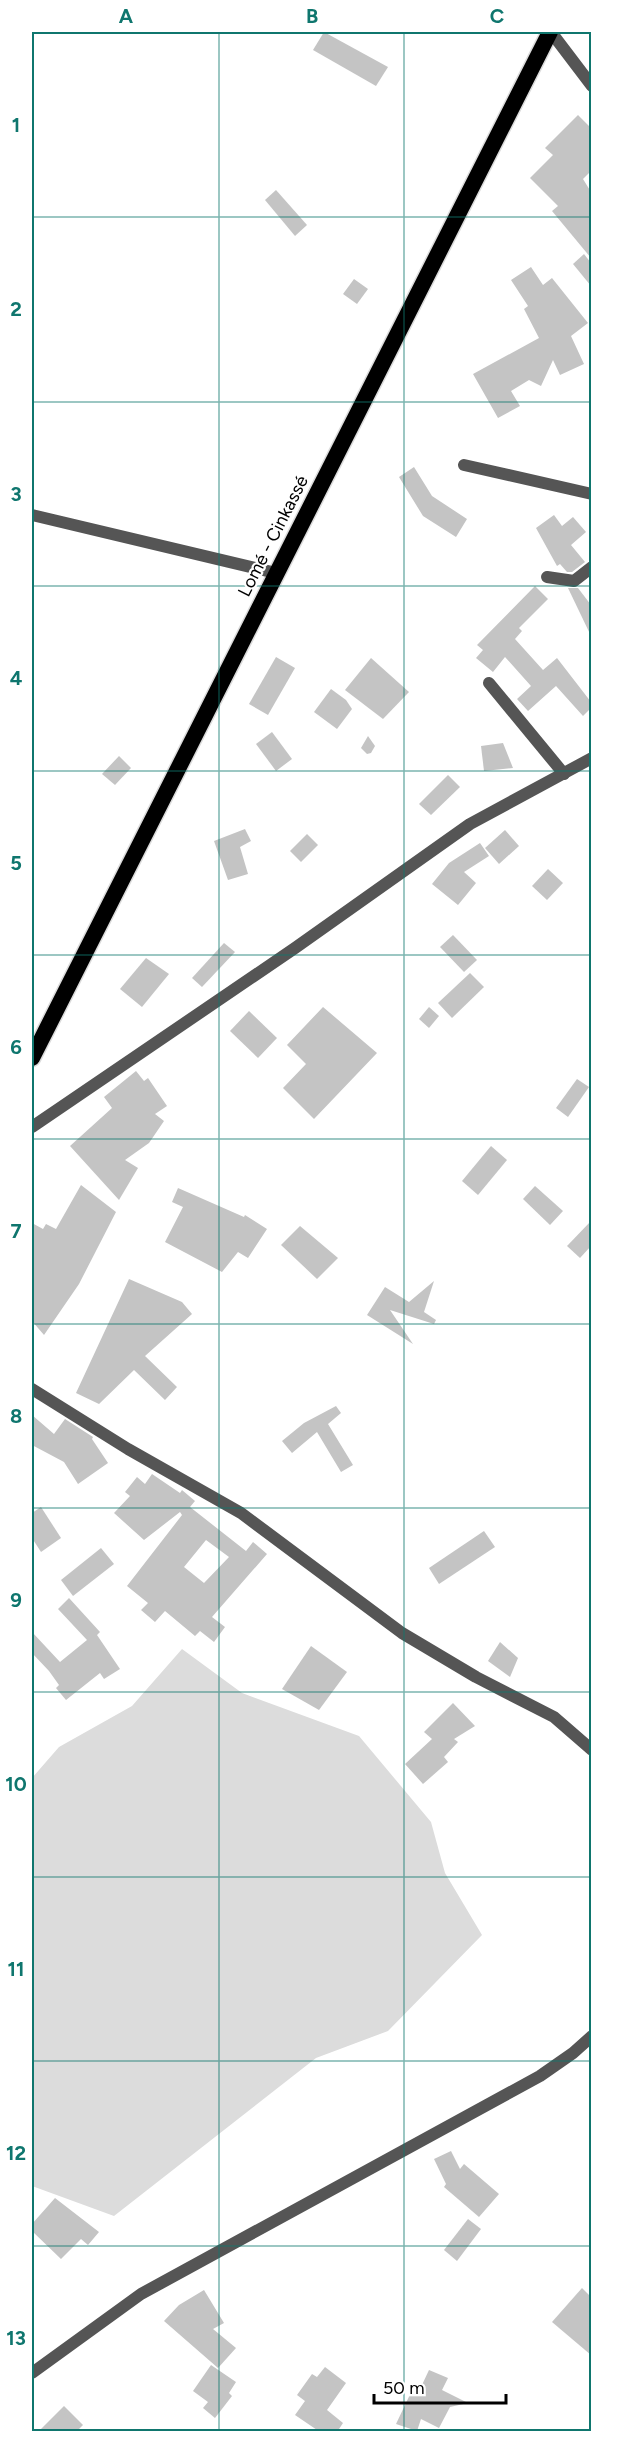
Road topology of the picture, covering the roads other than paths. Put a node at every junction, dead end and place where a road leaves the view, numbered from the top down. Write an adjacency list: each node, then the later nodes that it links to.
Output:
1 (550, 32): 2 (street); 7 (highway, Lomé - Cinkassé)
2 (591, 86)
3 (464, 465): 4 (street)
4 (591, 494)
5 (32, 515): 7 (street)
6 (591, 567): 8 (street)
7 (276, 573): 12 (highway, Lomé - Cinkassé)
8 (547, 577)
9 (489, 683): 11 (street)
10 (591, 758): 11 (street)
11 (564, 774): 13 (street)
12 (32, 1058)
13 (32, 1127)
14 (32, 1389): 15 (street)
15 (591, 1750)
16 (591, 2036): 17 (street)
17 (32, 2373)

